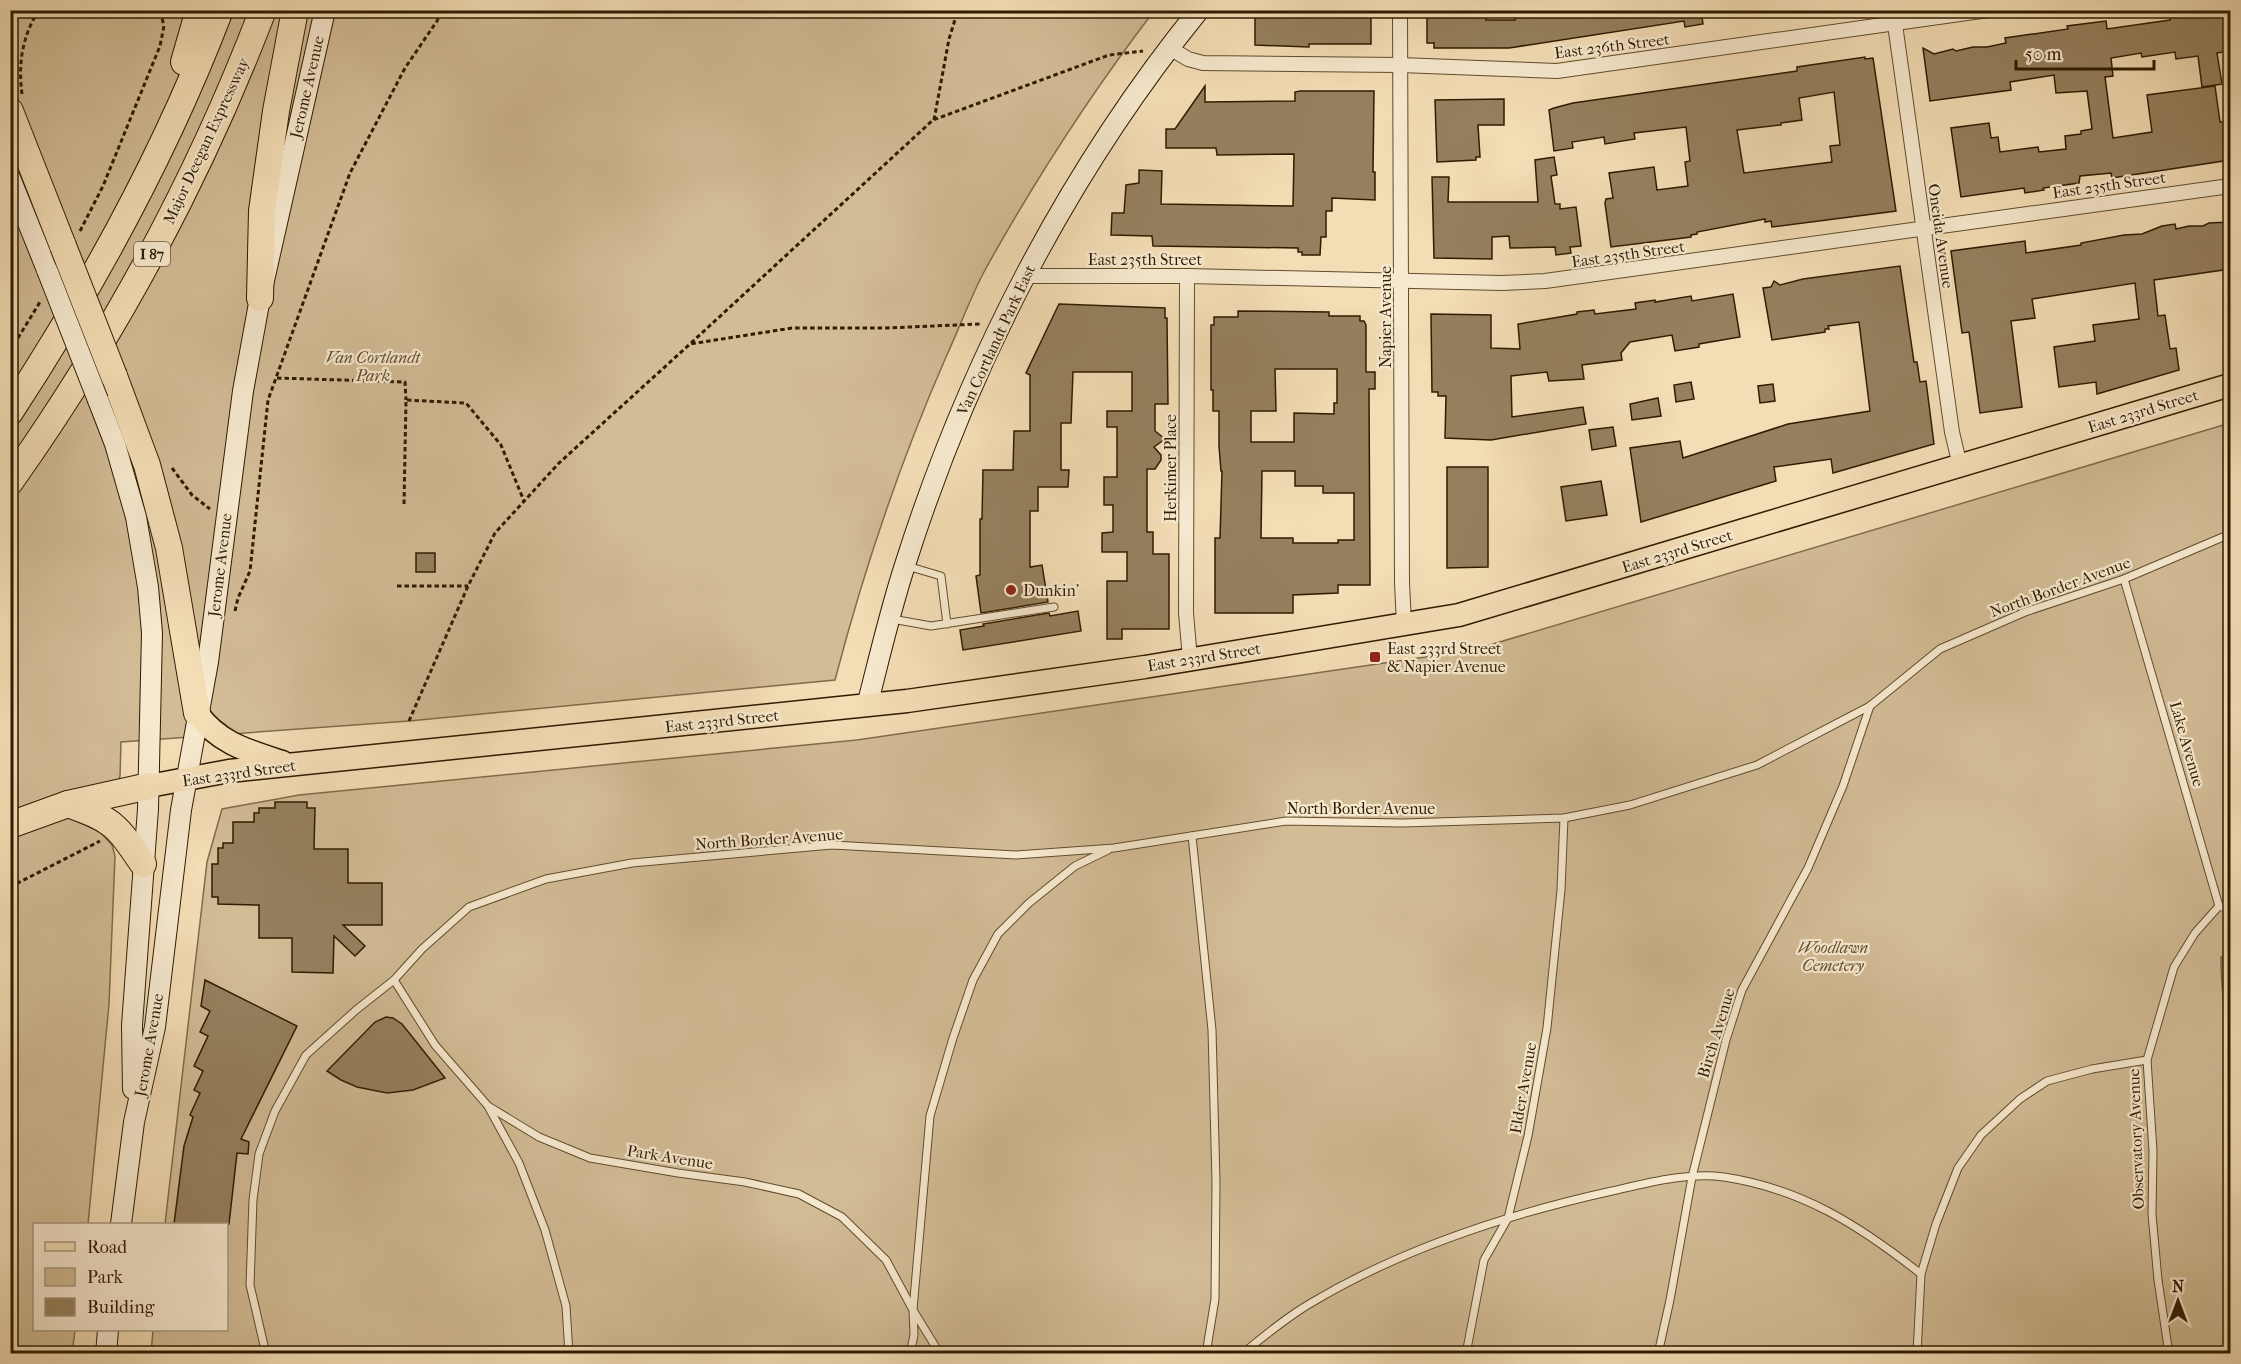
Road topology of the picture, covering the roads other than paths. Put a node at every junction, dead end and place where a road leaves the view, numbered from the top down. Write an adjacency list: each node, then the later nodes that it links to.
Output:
1 (199, 10): 13 (highway)
2 (220, 10): 13 (highway, I 87)
3 (263, 10): 23 (highway, Major Deegan Expressway / I 87)
4 (295, 10): 20 (highway)
5 (325, 10): 20 (main road, Jerome Avenue)
6 (1199, 10): 10 (main road, Van Cortlandt Park East)
7 (1401, 10): 11 (street, Napier Avenue)
8 (1988, 10): 9 (street, East 236th Street)
9 (1894, 17): 11 (street, East 236th Street); 16 (street, Oneida Avenue)
10 (1170, 48): 11 (street, East 236th Street); 17 (main road, Van Cortlandt Park East)
11 (1401, 65): 19 (street, Napier Avenue)
12 (10, 111): 37 (highway, bridge)
13 (162, 145): 22 (highway, I 87)
14 (10, 178): 40 (main road, Jerome Avenue, bridge)
15 (2230, 186): 16 (street, East 235th Street)
16 (1924, 228): 19 (street, East 235th Street); 24 (street, Oneida Avenue)
17 (1026, 276): 18 (street, East 235th Street); 28 (main road, Van Cortlandt Park East)
18 (1187, 276): 19 (street, East 235th Street); 34 (street, Herkimer Place)
19 (1402, 281): 33 (street, Napier Avenue)
20 (260, 298): 37 (main road, Jerome Avenue)
21 (2230, 385): 24 (main road, East 233rd Street)
22 (10, 412)
23 (34, 448): 25 (highway, Major Deegan Expressway / I 87); 26 (highway)
24 (1960, 466): 33 (main road, East 233rd Street)
25 (10, 482)
26 (10, 503)
27 (2230, 534): 29 (lane, North Border Avenue)
28 (904, 566): 31 (main road, Van Cortlandt Park East); 32 (lane)
29 (2124, 579): 36 (lane, North Border Avenue); 47 (lane, Lake Avenue)
30 (1054, 607): 32 (lane)
31 (890, 618): 32 (lane); 35 (main road, Van Cortlandt Park East)
32 (947, 624)
33 (1404, 624): 34 (main road, East 233rd Street)
34 (1190, 659): 35 (main road, East 233rd Street)
35 (867, 706): 38 (main road, East 233rd Street)
36 (1870, 706): 42 (lane, North Border Avenue); 53 (lane, Birch Avenue)
37 (197, 713): 38 (main road); 39 (main road, Jerome Avenue)
38 (292, 765): 39 (main road, East 233rd Street)
39 (186, 779): 40 (main road, East 233rd Street); 52 (main road, Jerome Avenue)
40 (149, 786): 41 (highway); 46 (main road, Jerome Avenue)
41 (68, 804): 43 (highway); 46 (highway)
42 (1563, 818): 44 (lane, North Border Avenue); 54 (lane, Elder Avenue)
43 (10, 825)
44 (1192, 836): 45 (lane, North Border Avenue); 64 (lane)
45 (1114, 848): 49 (lane, North Border Avenue); 57 (lane)
46 (143, 864): 52 (main road, Jerome Avenue)
47 (2219, 906): 48 (lane); 50 (lane, Observatory Avenue)
48 (2230, 909)
49 (394, 980): 51 (lane, Park Avenue); 60 (lane, North Border Avenue)
50 (2147, 1060): 56 (lane); 69 (lane, Observatory Avenue)
51 (488, 1106): 57 (lane, Park Avenue); 61 (lane)
52 (134, 1122): 55 (main road, Jerome Avenue)
53 (1692, 1177): 54 (lane); 56 (lane); 67 (lane, Birch Avenue)
54 (1508, 1218): 65 (lane); 66 (lane, Elder Avenue)
55 (121, 1223)
56 (1921, 1274): 68 (lane)
57 (913, 1310): 62 (lane); 63 (lane, Park Avenue)
58 (108, 1331): 59 (main road)
59 (106, 1353)
60 (266, 1353)
61 (569, 1353)
62 (910, 1353)
63 (940, 1353)
64 (1206, 1353)
65 (1242, 1353)
66 (1466, 1353)
67 (1658, 1353)
68 (1917, 1353)
69 (2169, 1353)

